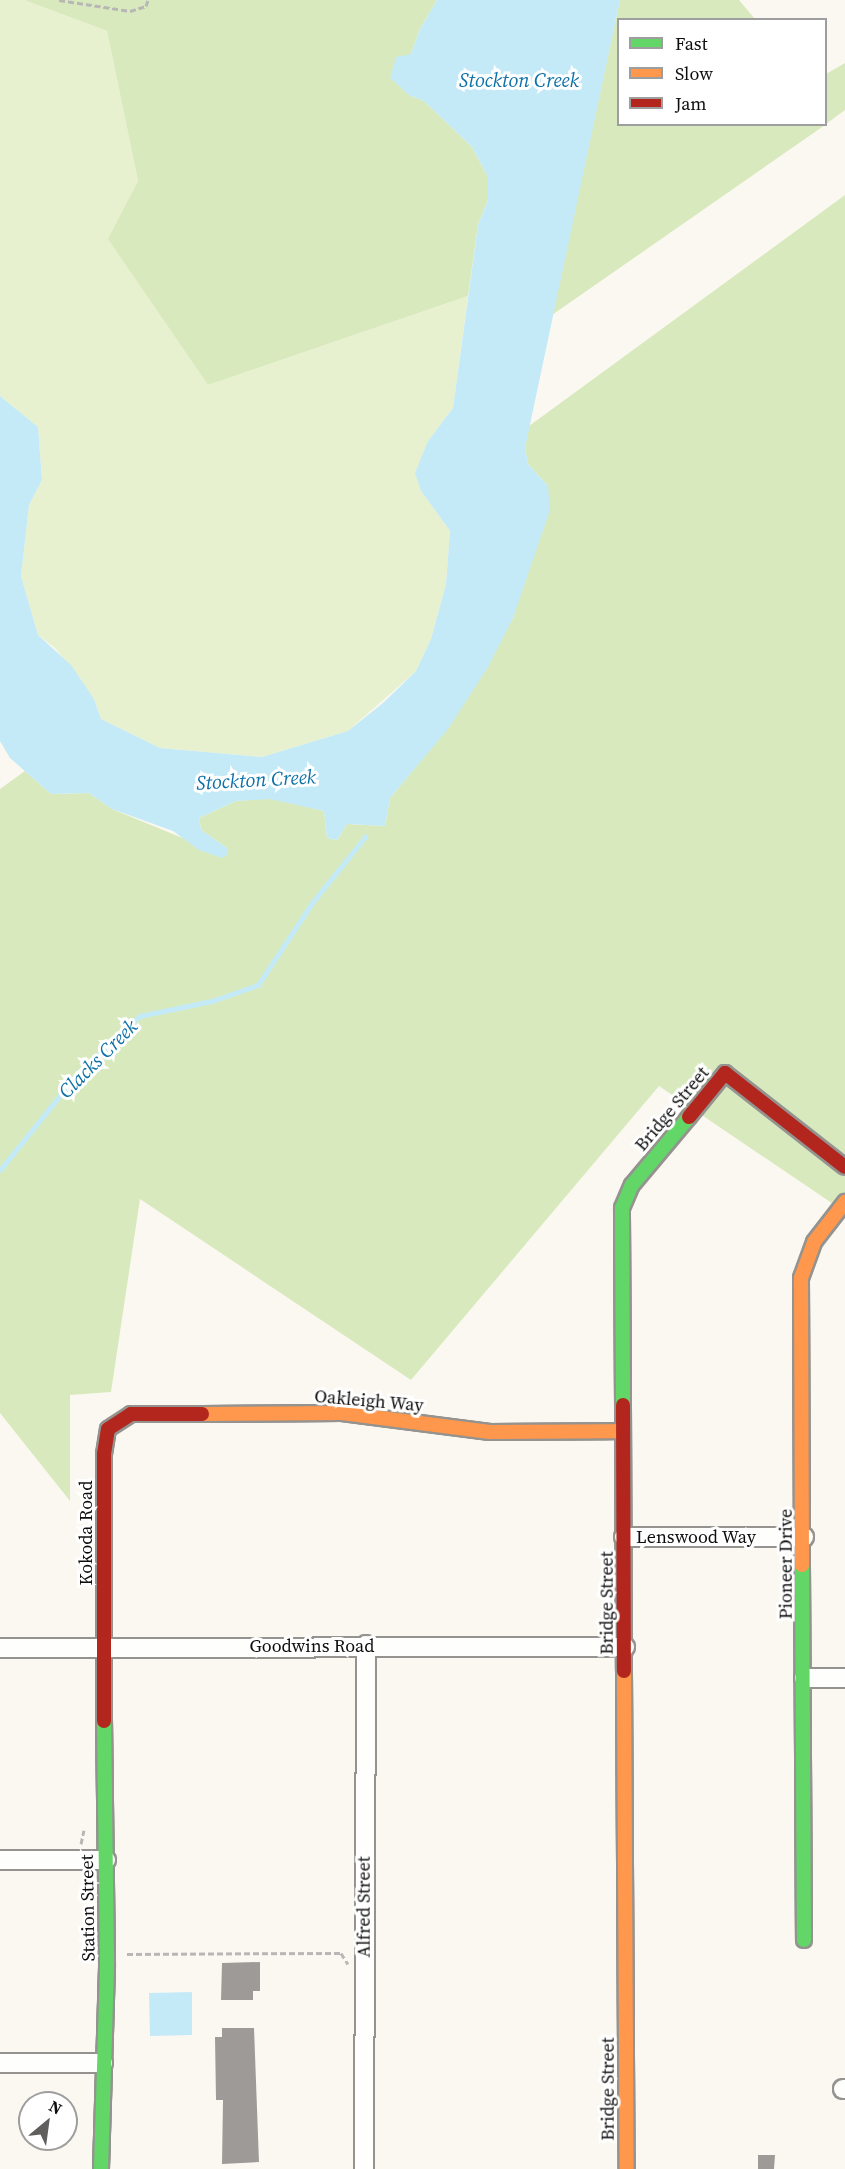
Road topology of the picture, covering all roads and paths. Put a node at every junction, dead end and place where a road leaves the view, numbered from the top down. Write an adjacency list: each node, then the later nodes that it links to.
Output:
1 (59, 0): 2 (path)
2 (148, 0)
3 (845, 1167): 6 (street, Bridge Street)
4 (845, 1202): 7 (street, Pioneer Drive)
5 (114, 1421): 6 (street, Oakleigh Way); 10 (street, Kokoda Road)
6 (622, 1431): 8 (street, Bridge Street)
7 (804, 1537): 8 (street, Lenswood Way); 13 (street, Pioneer Drive)
8 (624, 1538): 11 (street, Bridge Street)
9 (366, 1645): 10 (street, Goodwins Road); 11 (street, Goodwins Road); 21 (street, Alfred Street)
10 (103, 1647): 12 (street, Goodwins Road); 18 (street, Station Street)
11 (625, 1647): 26 (street, Bridge Street)
12 (0, 1648)
13 (804, 1678): 14 (street); 19 (street, Pioneer Drive)
14 (845, 1678)
15 (87, 1823): 17 (path)
16 (0, 1860): 17 (street)
17 (81, 1860): 18 (street)
18 (106, 1860): 20 (street, Station Street)
19 (804, 1940)
20 (107, 1954): 21 (path); 23 (street, Station Street)
21 (364, 1963): 25 (street, Alfred Street)
22 (0, 2063): 23 (street)
23 (104, 2063): 24 (street, Station Street)
24 (101, 2169)
25 (364, 2169)
26 (627, 2169)

